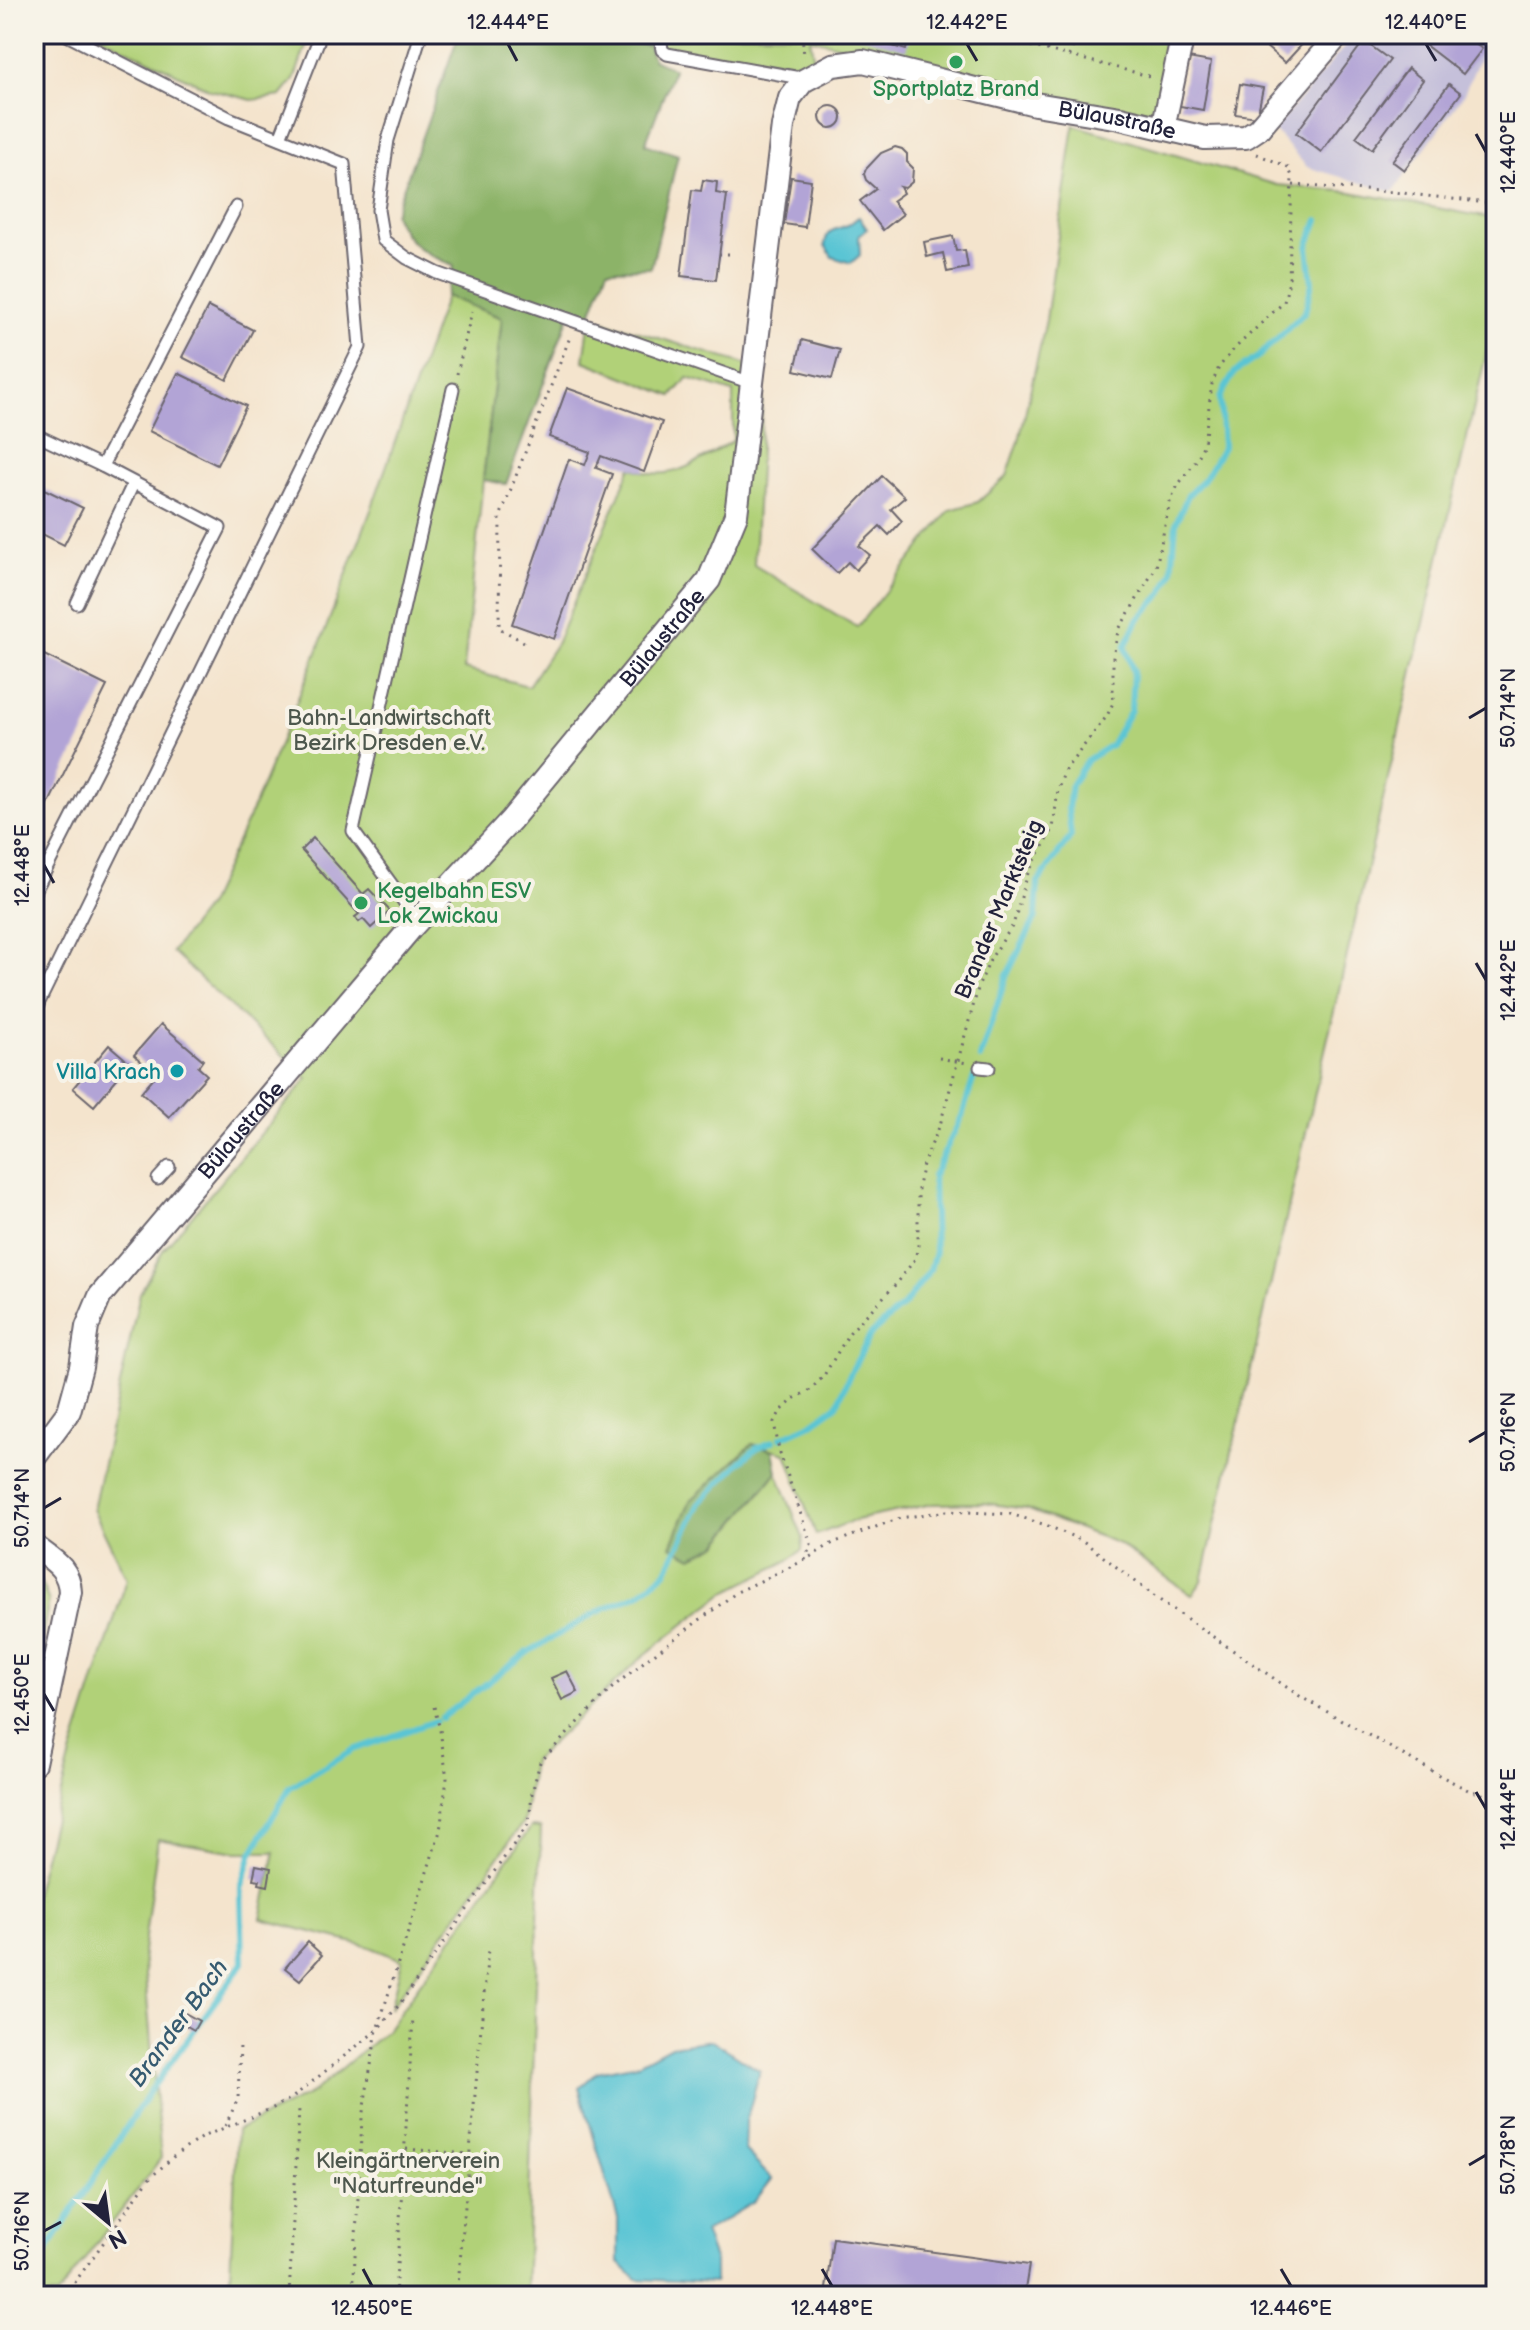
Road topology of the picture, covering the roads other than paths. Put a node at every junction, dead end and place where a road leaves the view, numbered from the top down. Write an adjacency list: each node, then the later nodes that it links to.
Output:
1 (65, 34): 9 (lane)
2 (321, 34): 9 (lane)
3 (421, 34): 11 (lane)
4 (660, 34): 7 (lane)
5 (1183, 34): 8 (street)
6 (1339, 34): 8 (street, Bülaustraße)
7 (807, 79): 8 (street, Bülaustraße); 11 (street, Bülaustraße)
8 (1163, 128)
9 (280, 138): 19 (lane)
10 (236, 207): 14 (lane)
11 (754, 384): 18 (street, Bülaustraße)
12 (453, 389): 18 (lane)
13 (34, 434): 14 (lane)
14 (102, 466): 15 (lane)
15 (133, 484): 16 (lane); 17 (lane)
16 (77, 603)
17 (34, 893)
18 (418, 921): 22 (street, Bülaustraße)
19 (34, 1019)
20 (169, 1167): 21 (lane)
21 (158, 1179)
22 (34, 1458)
23 (34, 1546): 24 (street)
24 (34, 1763)

